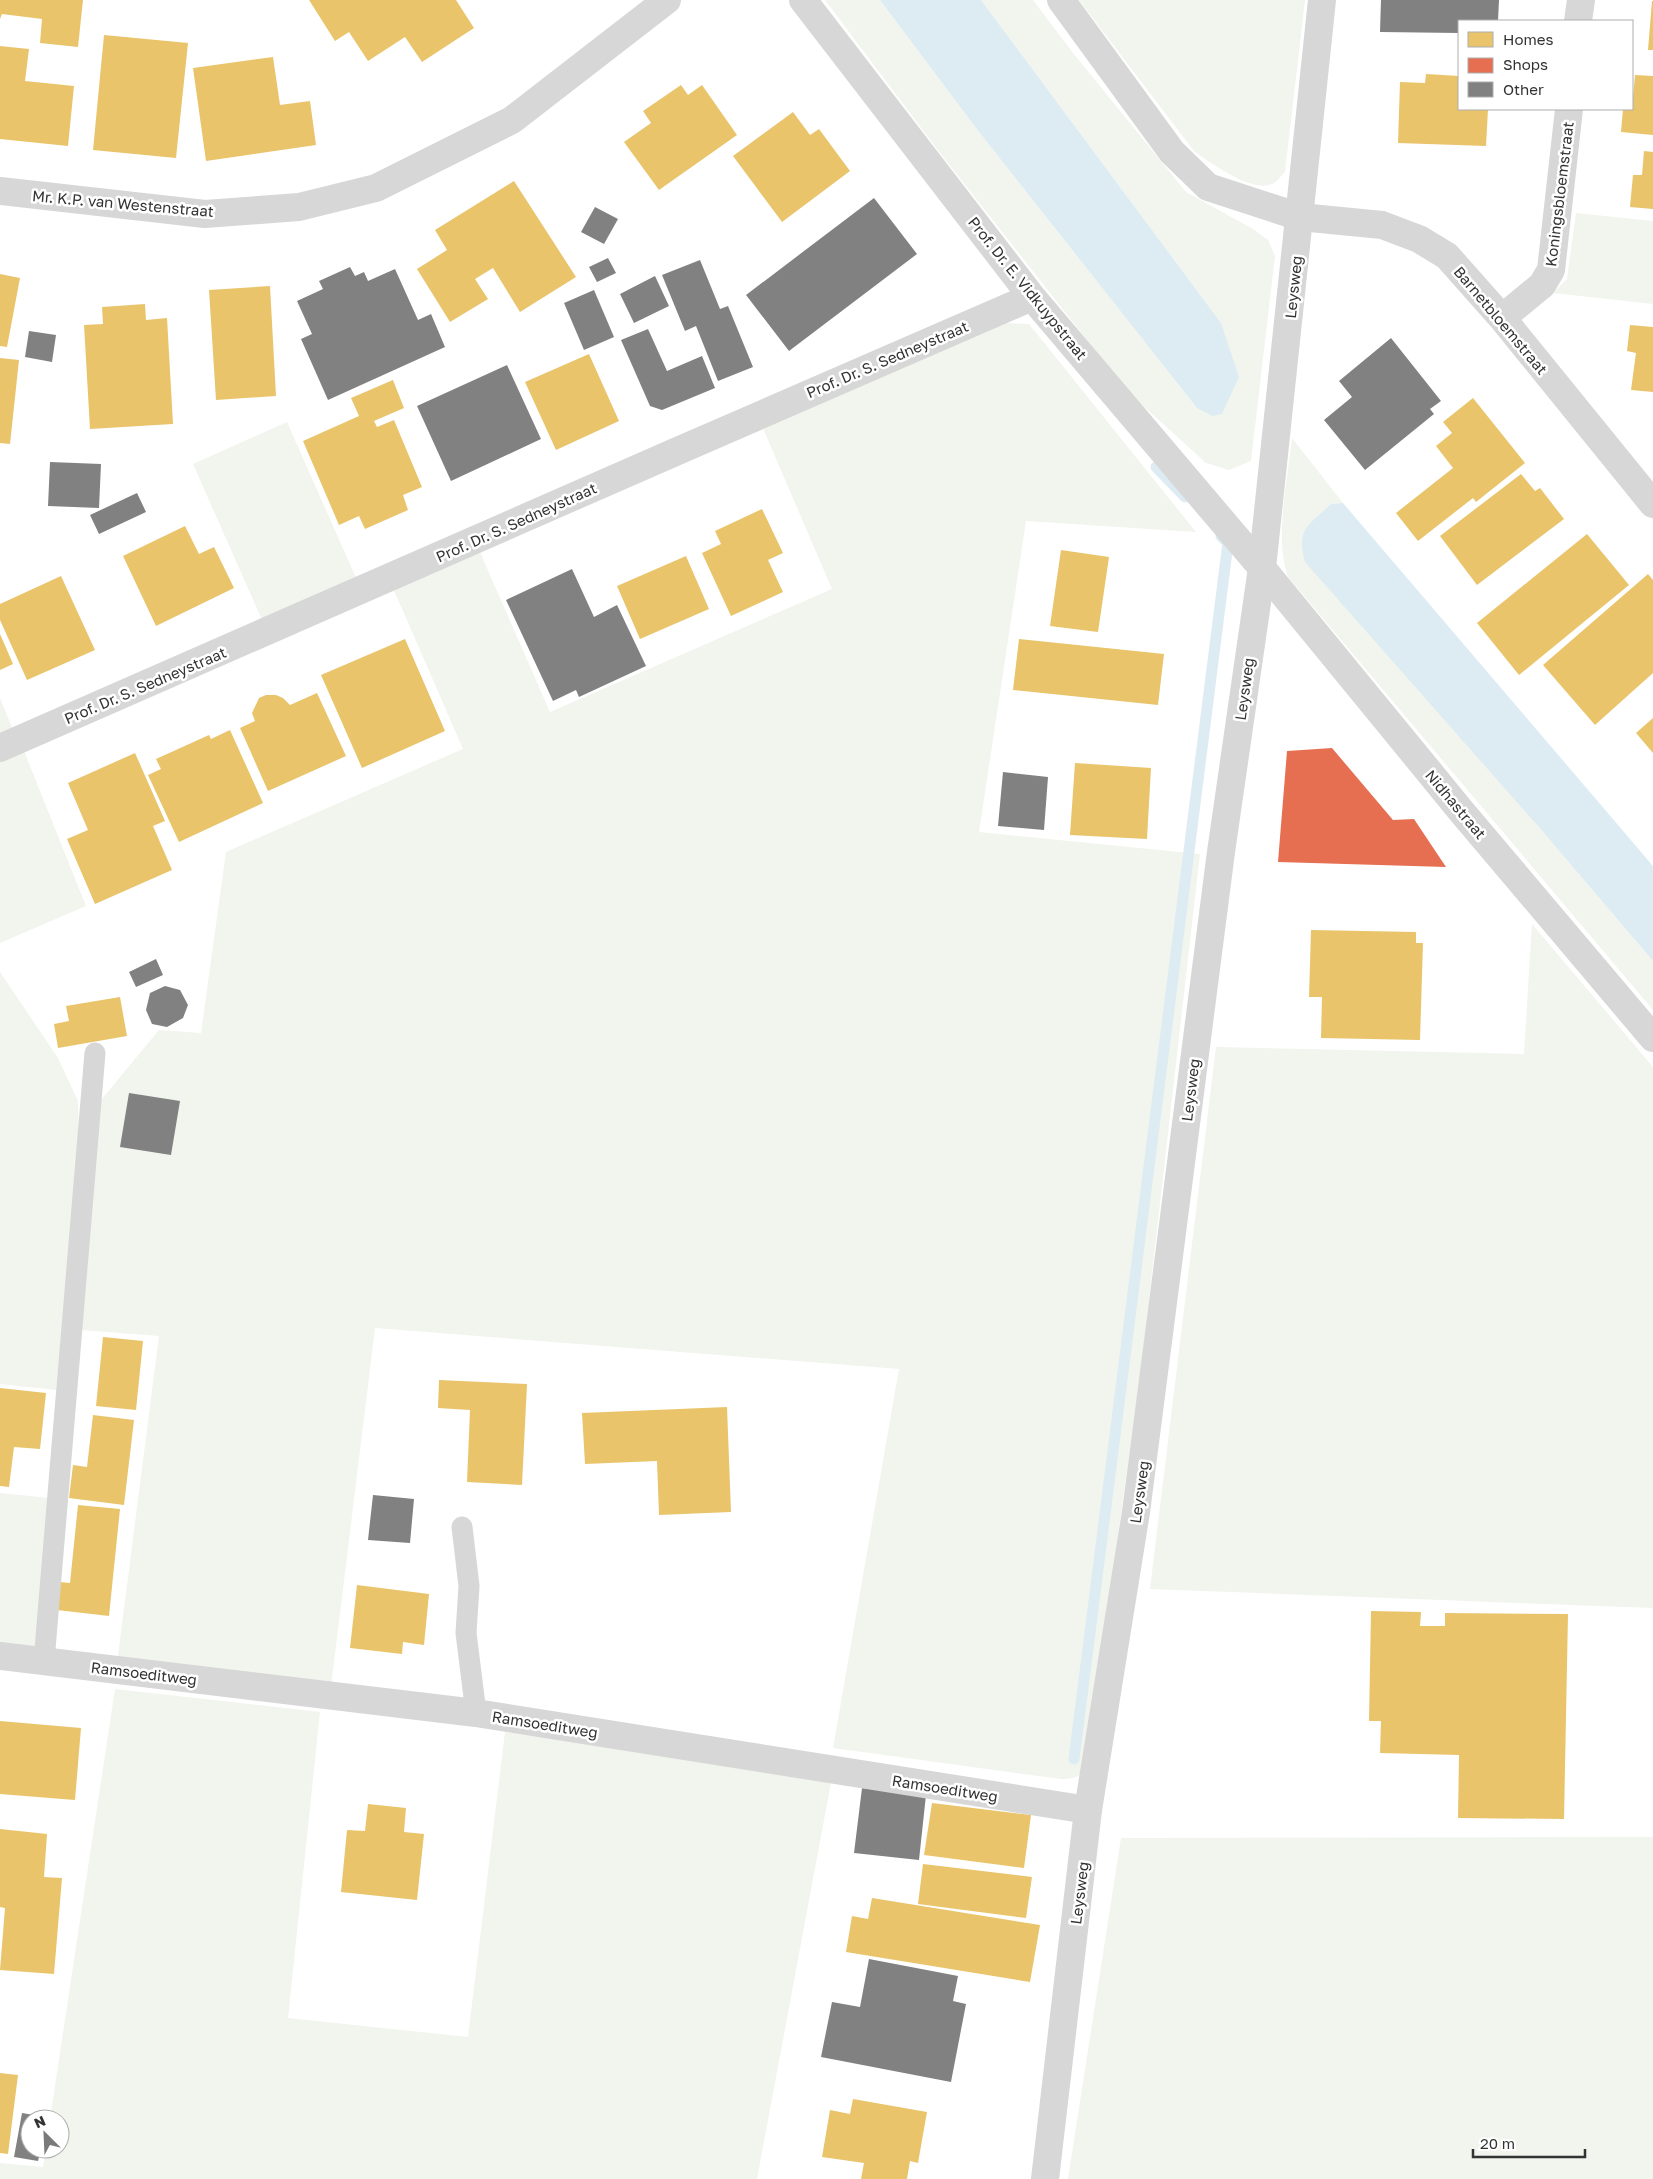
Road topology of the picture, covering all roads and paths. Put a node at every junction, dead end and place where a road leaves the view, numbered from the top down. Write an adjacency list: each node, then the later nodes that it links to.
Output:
1 (667, 0): 8 (street, Mr. K.P. van Westenstraat)
2 (803, 0): 10 (street, Prof. Dr. E. Vidkuypstraat)
3 (1061, 0): 9 (street, Barnetbloemstraat)
4 (1322, 0): 9 (street, Leysweg)
5 (1581, 0): 6 (street)
6 (1578, 20)
7 (1569, 110): 11 (street, Koningsbloemstraat)
8 (0, 191)
9 (1300, 217): 11 (street, Barnetbloemstraat); 13 (street, Leysweg)
10 (1032, 297): 13 (street, Prof. Dr. E. Vidkuypstraat); 14 (street, Prof. Dr. S. Sedneystraat)
11 (1502, 318): 12 (street, Barnetbloemstraat)
12 (1653, 504)
13 (1262, 568): 15 (street, Nidhastraat); 21 (street, Leysweg)
14 (0, 748)
15 (1653, 1038)
16 (95, 1052): 19 (lane)
17 (462, 1527): 20 (lane)
18 (0, 1656): 19 (street, Ramsoeditweg)
19 (44, 1661): 20 (street, Ramsoeditweg)
20 (476, 1714): 21 (street, Ramsoeditweg)
21 (1088, 1810): 22 (street, Leysweg)
22 (1045, 2179)

